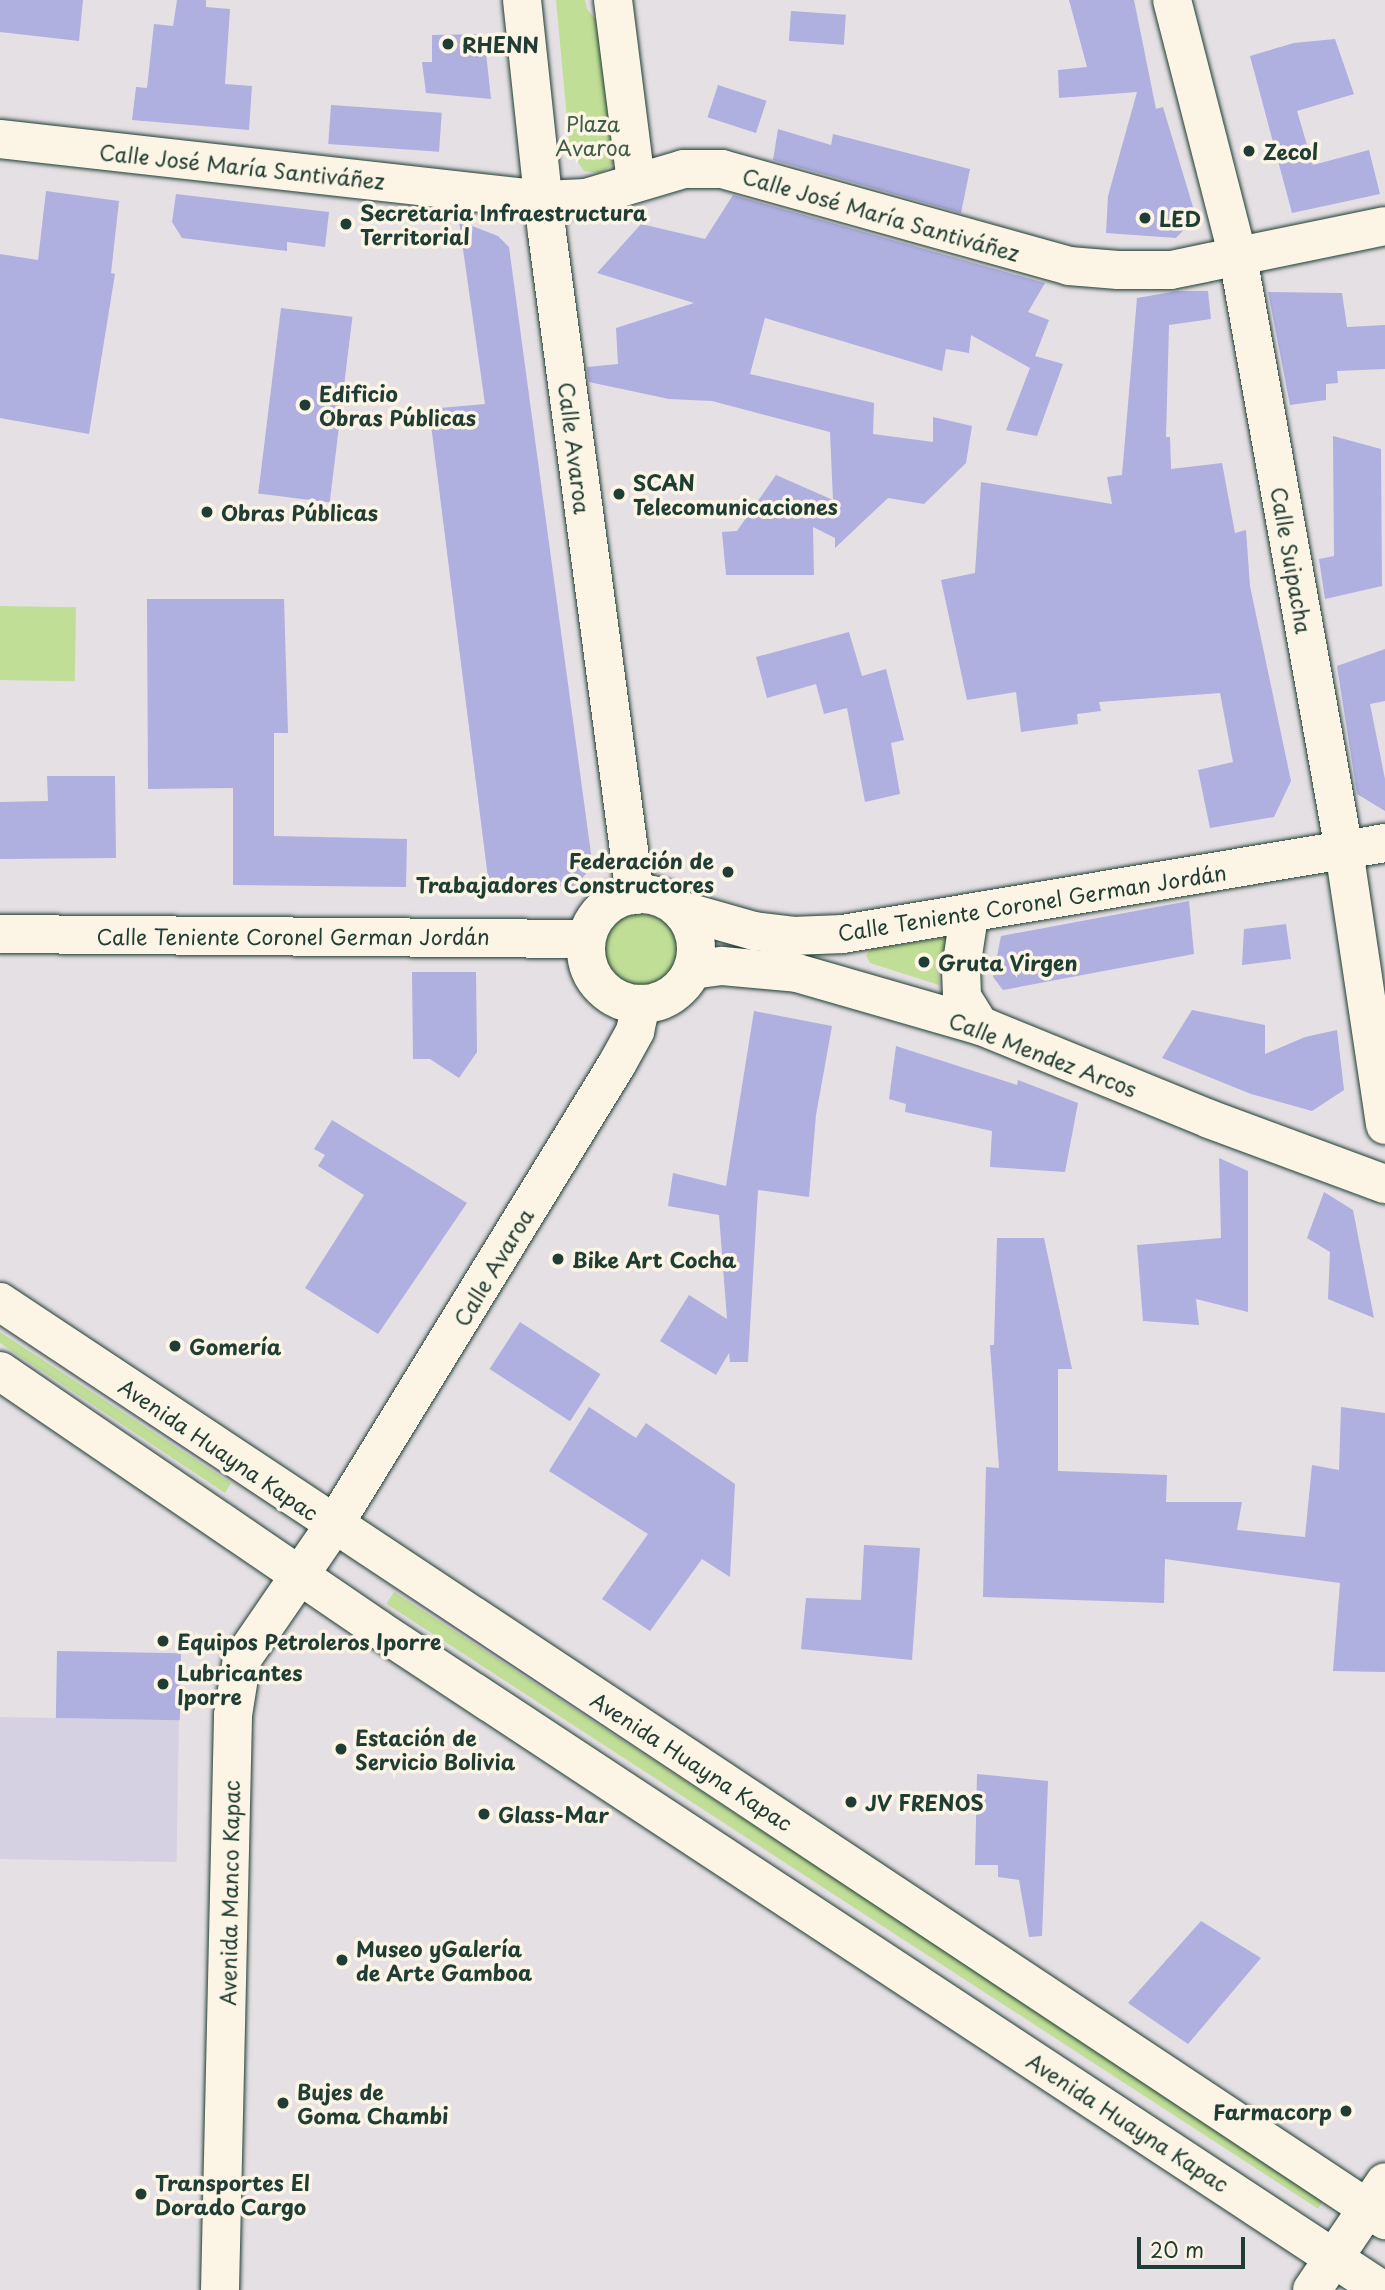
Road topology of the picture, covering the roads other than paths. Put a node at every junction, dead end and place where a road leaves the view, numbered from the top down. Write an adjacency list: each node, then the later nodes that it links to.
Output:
1 (523, 0): 6 (street, Calle Avaroa)
2 (613, 0): 5 (street)
3 (1172, 0): 8 (street, Calle Suipacha)
4 (0, 139): 6 (street, Calle José María Santiváñez)
5 (636, 182): 6 (street, Calle José María Santiváñez); 8 (street, Calle José María Santiváñez)
6 (544, 201): 11 (street, Calle Avaroa)
7 (1385, 226): 8 (street, Calle José María Santiváñez)
8 (1238, 257): 10 (street, Calle Suipacha)
9 (1385, 843): 10 (street, Calle Teniente Coronel German Jordán)
10 (1345, 850): 13 (street, Calle Teniente Coronel German Jordán); 19 (street, Calle Suipacha)
11 (635, 895): 12 (street); 15 (street)
12 (680, 910): 13 (street, Calle Teniente Coronel German Jordán); 16 (street)
13 (969, 916): 18 (street)
14 (0, 934): 15 (street, Calle Teniente Coronel German Jordán)
15 (586, 939): 17 (street)
16 (692, 970): 17 (street); 18 (street, Calle Mendez Arcos)
17 (641, 1004): 23 (street, Calle Avaroa)
18 (980, 1026): 20 (street, Calle Mendez Arcos)
19 (1385, 1125)
20 (1385, 1184)
21 (0, 1302): 23 (street, Avenida Huayna Kapac)
22 (0, 1371): 24 (street, Avenida Huayna Kapac)
23 (334, 1525): 24 (street, Avenida Manco Kapac); 25 (street, Avenida Huayna Kapac)
24 (300, 1577): 26 (street, Avenida Huayna Kapac); 27 (street, Avenida Manco Kapac)
25 (1379, 2203): 26 (street)
26 (1334, 2257): 28 (street); 29 (street, Avenida Huayna Kapac)
27 (220, 2290)
28 (1312, 2290)
29 (1382, 2290)

